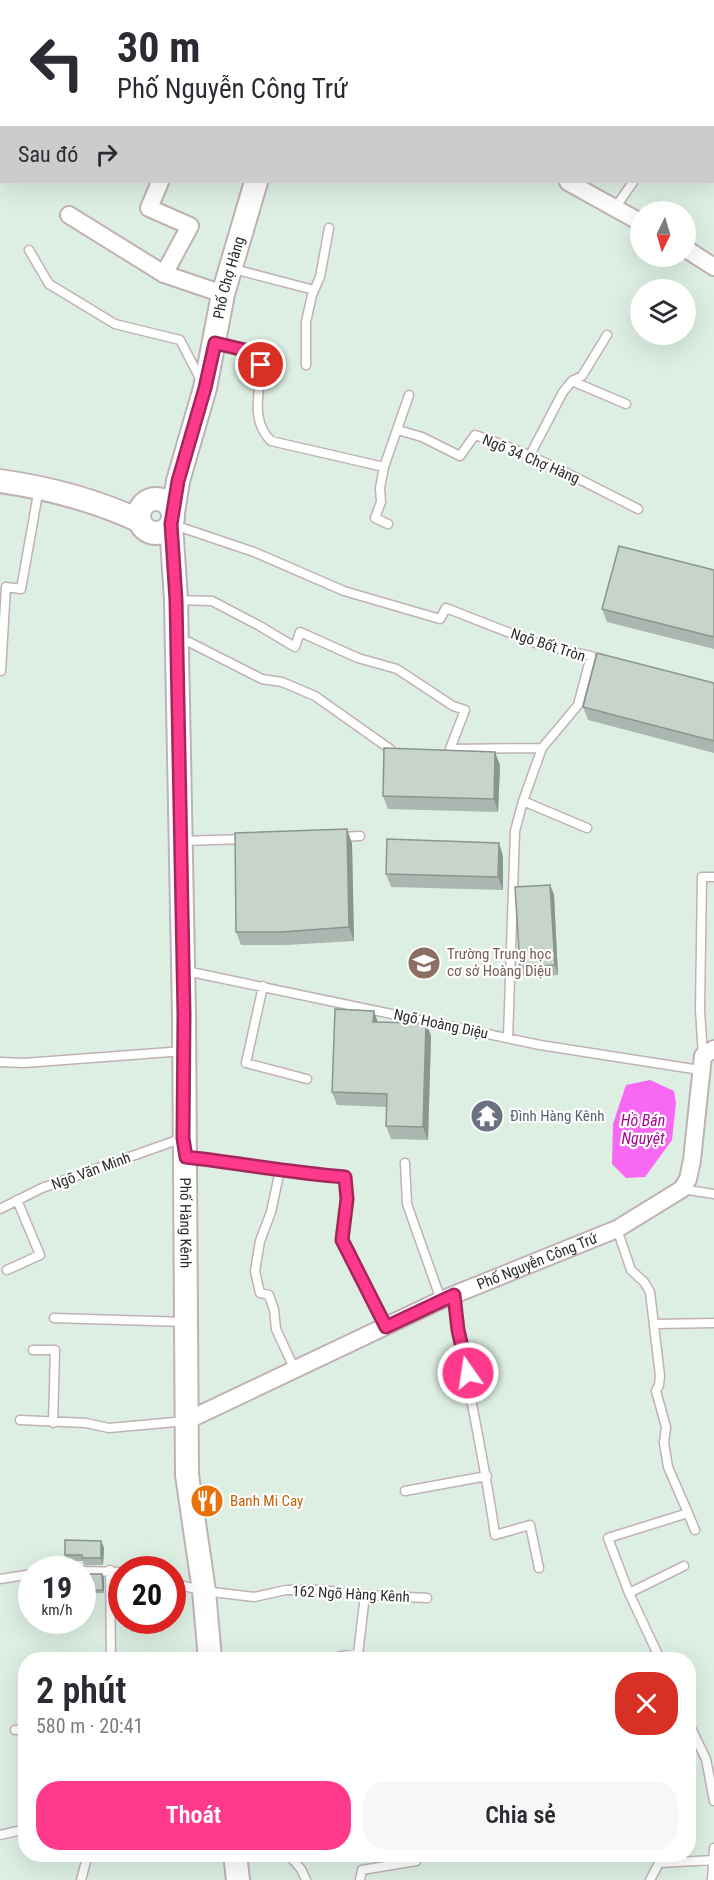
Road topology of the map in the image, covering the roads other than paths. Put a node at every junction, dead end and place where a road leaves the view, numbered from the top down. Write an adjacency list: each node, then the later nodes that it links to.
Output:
1 (160, 183): 13 (street)
2 (256, 183): 12 (street, Phố Chợ Hàng)
3 (570, 183): 5 (street)
4 (632, 183): 5 (lane)
5 (615, 208): 7 (street)
6 (69, 215): 13 (street)
7 (630, 216)
8 (329, 228): 14 (lane)
9 (30, 250): 20 (lane)
10 (696, 255): 11 (street)
11 (714, 267)
12 (230, 268): 14 (lane); 15 (street, Phố Chợ Hàng)
13 (164, 274): 15 (street)
14 (314, 290): 18 (lane)
15 (223, 294): 17 (street, Phố Chợ Hàng)
16 (607, 334): 19 (lane)
17 (215, 343): 20 (street, Phố Chợ Hàng); 25 (lane)
18 (306, 365)
19 (572, 381): 22 (lane); 24 (lane)
20 (205, 388): 29 (street, Phố Chợ Hàng)
21 (409, 395): 23 (lane)
22 (626, 404)
23 (398, 430): 24 (lane, Ngõ 34 Chợ Hàng); 25 (lane)
24 (530, 455): 28 (lane, Ngõ 34 Chợ Hàng)
25 (384, 467): 30 (lane)
26 (0, 481): 27 (street)
27 (40, 487): 29 (street); 33 (lane)
28 (638, 509)
29 (157, 516): 31 (street, Phố Hàng Kênh); 34 (lane, Ngõ Bốt Tròn)
30 (388, 524)
31 (176, 600): 32 (street, Phố Hàng Kênh); 34 (lane)
32 (175, 643): 35 (lane); 41 (street, Phố Hàng Kênh)
33 (1, 671)
34 (542, 748): 36 (lane, Ngõ Bốt Tròn)
35 (390, 749)
36 (522, 801): 37 (lane); 45 (lane, Ngõ Bốt Tròn)
37 (587, 828)
38 (360, 836): 39 (lane)
39 (326, 837)
40 (259, 839): 41 (lane)
41 (180, 841): 43 (street, Phố Hàng Kênh)
42 (714, 877): 47 (lane)
43 (183, 971): 44 (lane, Ngõ Hoàng Diệu); 46 (street, Phố Hàng Kênh)
44 (263, 986): 45 (lane, Ngõ Hoàng Diệu); 49 (lane)
45 (508, 1038): 47 (lane, Ngõ Hoàng Diệu)
46 (184, 1051): 48 (lane); 50 (street, Phố Hàng Kênh)
47 (706, 1059): 53 (street)
48 (0, 1062)
49 (307, 1079)
50 (185, 1147): 52 (lane); 55 (lane, Ngõ Văn Minh); 61 (street, Phố Hàng Kênh)
51 (405, 1163): 59 (lane)
52 (280, 1170): 64 (lane); 66 (lane)
53 (682, 1189): 54 (lane); 57 (street, Phố Nguyễn Công Trứ)
54 (714, 1194)
55 (17, 1200): 56 (lane, Ngõ Văn Minh); 58 (lane)
56 (0, 1209)
57 (617, 1229): 59 (street, Phố Nguyễn Công Trứ); 63 (lane)
58 (7, 1270)
59 (448, 1298): 64 (street, Phố Nguyễn Công Trứ); 70 (lane)
60 (54, 1318): 61 (lane)
61 (187, 1322): 68 (street, Phố Hàng Kênh)
62 (714, 1323): 63 (lane)
63 (654, 1324): 72 (lane)
64 (386, 1327): 66 (street, Phố Nguyễn Công Trứ)
65 (33, 1350): 69 (lane)
66 (295, 1371): 68 (street, Phố Nguyễn Công Trứ)
67 (20, 1420): 69 (lane)
68 (186, 1421): 69 (lane); 79 (street, Phố Hàng Kênh)
69 (53, 1423)
70 (487, 1476): 71 (lane); 75 (lane)
71 (405, 1491)
72 (688, 1513): 73 (lane); 80 (lane)
73 (695, 1530)
74 (684, 1566): 80 (lane)
75 (539, 1568)
76 (18, 1577): 77 (lane)
77 (0, 1579)
78 (186, 1586): 79 (lane, 162 Ngõ Hàng Kênh)
79 (204, 1591): 81 (lane, 162 Ngõ Hàng Kênh); 85 (street, Phố Hàng Kênh)
80 (629, 1593): 87 (lane)
81 (364, 1595): 82 (lane, 162 Ngõ Hàng Kênh); 86 (lane)
82 (427, 1598)
83 (111, 1634): 84 (lane)
84 (111, 1652)
85 (209, 1652)
86 (358, 1652)
87 (657, 1652)
88 (15, 1730): 89 (lane)
89 (18, 1730)
90 (696, 1745): 92 (lane)
91 (714, 1753): 92 (lane)
92 (706, 1759): 93 (lane)
93 (714, 1802)
94 (18, 1831): 95 (lane)
95 (0, 1835)
96 (714, 1848): 98 (lane)
97 (696, 1860): 98 (lane)
98 (714, 1860): 109 (lane)
99 (86, 1862): 104 (lane)
100 (236, 1862): 105 (street)
101 (295, 1862): 106 (lane)
102 (410, 1862): 107 (lane)
103 (658, 1862): 108 (lane)
104 (81, 1880)
105 (238, 1880)
106 (306, 1880)
107 (360, 1880)
108 (650, 1880)
109 (712, 1880)

